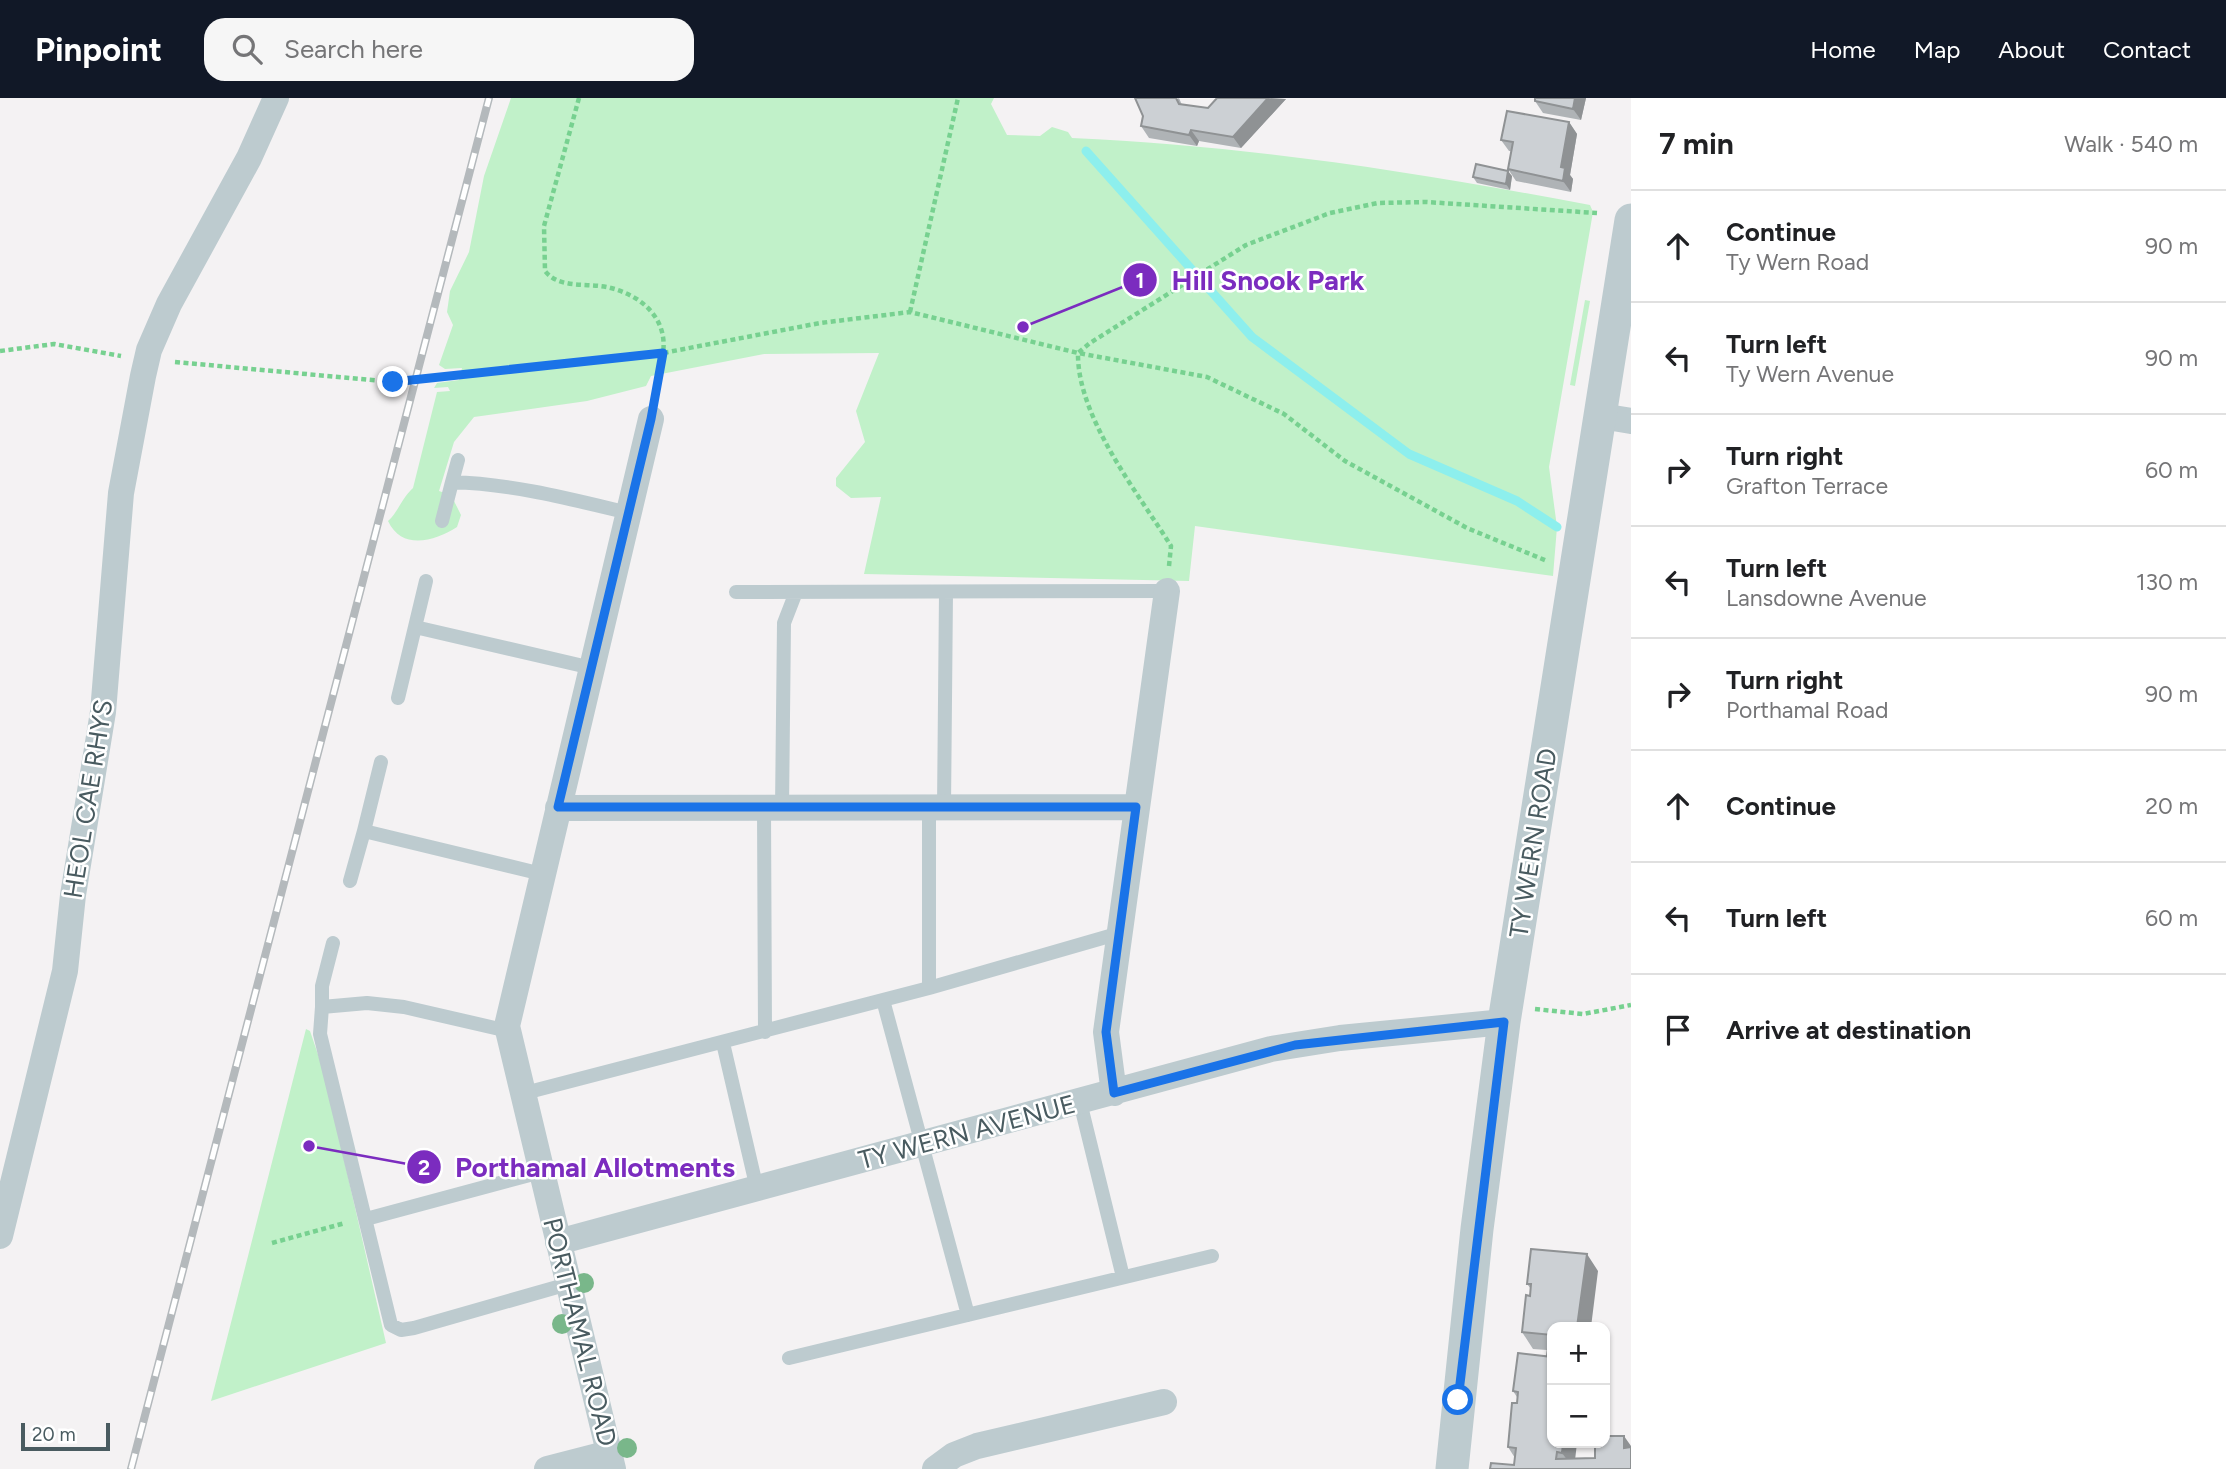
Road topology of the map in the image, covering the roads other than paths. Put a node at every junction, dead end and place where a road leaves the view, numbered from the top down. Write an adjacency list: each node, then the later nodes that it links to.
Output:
1 (276, 98): 41 (street, HEOL CAE RHYS)
2 (1631, 220): 3 (street, TY WERN ROAD)
3 (1616, 418): 30 (street, TY WERN ROAD)
4 (651, 419): 7 (street, PORTHAMAL ROAD)
5 (458, 460): 6 (lane)
6 (452, 482): 7 (lane); 8 (lane)
7 (629, 513): 15 (street, PORTHAMAL ROAD)
8 (442, 521)
9 (426, 581): 14 (lane)
10 (1167, 591): 13 (lane); 19 (street)
11 (736, 592): 12 (lane)
12 (796, 592): 13 (lane); 21 (lane)
13 (946, 592): 20 (lane)
14 (415, 627): 15 (lane); 16 (lane)
15 (592, 668): 18 (street, PORTHAMAL ROAD)
16 (398, 698)
17 (381, 762): 22 (lane)
18 (558, 807): 21 (street); 23 (street, PORTHAMAL ROAD)
19 (1136, 807): 20 (street); 25 (street)
20 (937, 808): 21 (street); 27 (lane)
21 (773, 809): 32 (lane)
22 (363, 831): 23 (lane); 24 (lane)
23 (542, 874): 31 (street, PORTHAMAL ROAD)
24 (350, 881)
25 (1119, 933): 27 (lane); 34 (street)
26 (333, 943): 29 (lane)
27 (929, 988): 28 (lane)
28 (883, 1000): 32 (lane); 37 (lane)
29 (322, 1007): 31 (lane); 40 (lane)
30 (1514, 1015): 34 (street, TY WERN AVENUE); 52 (street, TY WERN ROAD)
31 (508, 1031): 35 (street, PORTHAMAL ROAD)
32 (765, 1032): 33 (lane)
33 (723, 1043): 35 (lane); 39 (lane)
34 (1114, 1093): 36 (street, TY WERN AVENUE)
35 (521, 1094): 38 (street, PORTHAMAL ROAD)
36 (1080, 1102): 37 (street, TY WERN AVENUE); 44 (lane)
37 (923, 1144): 39 (street, TY WERN AVENUE); 46 (lane)
38 (541, 1172): 40 (lane); 42 (street, PORTHAMAL ROAD)
39 (757, 1189): 42 (street, TY WERN AVENUE)
40 (366, 1219): 45 (lane)
41 (0, 1236)
42 (558, 1242): 45 (street, PORTHAMAL ROAD)
43 (1212, 1255): 44 (lane)
44 (1123, 1277): 46 (lane)
45 (568, 1284): 49 (street, PORTHAMAL ROAD)
46 (968, 1315): 47 (lane)
47 (789, 1358)
48 (1164, 1402): 51 (street)
49 (611, 1461): 50 (street)
50 (547, 1469)
51 (936, 1469)
52 (1452, 1469)

